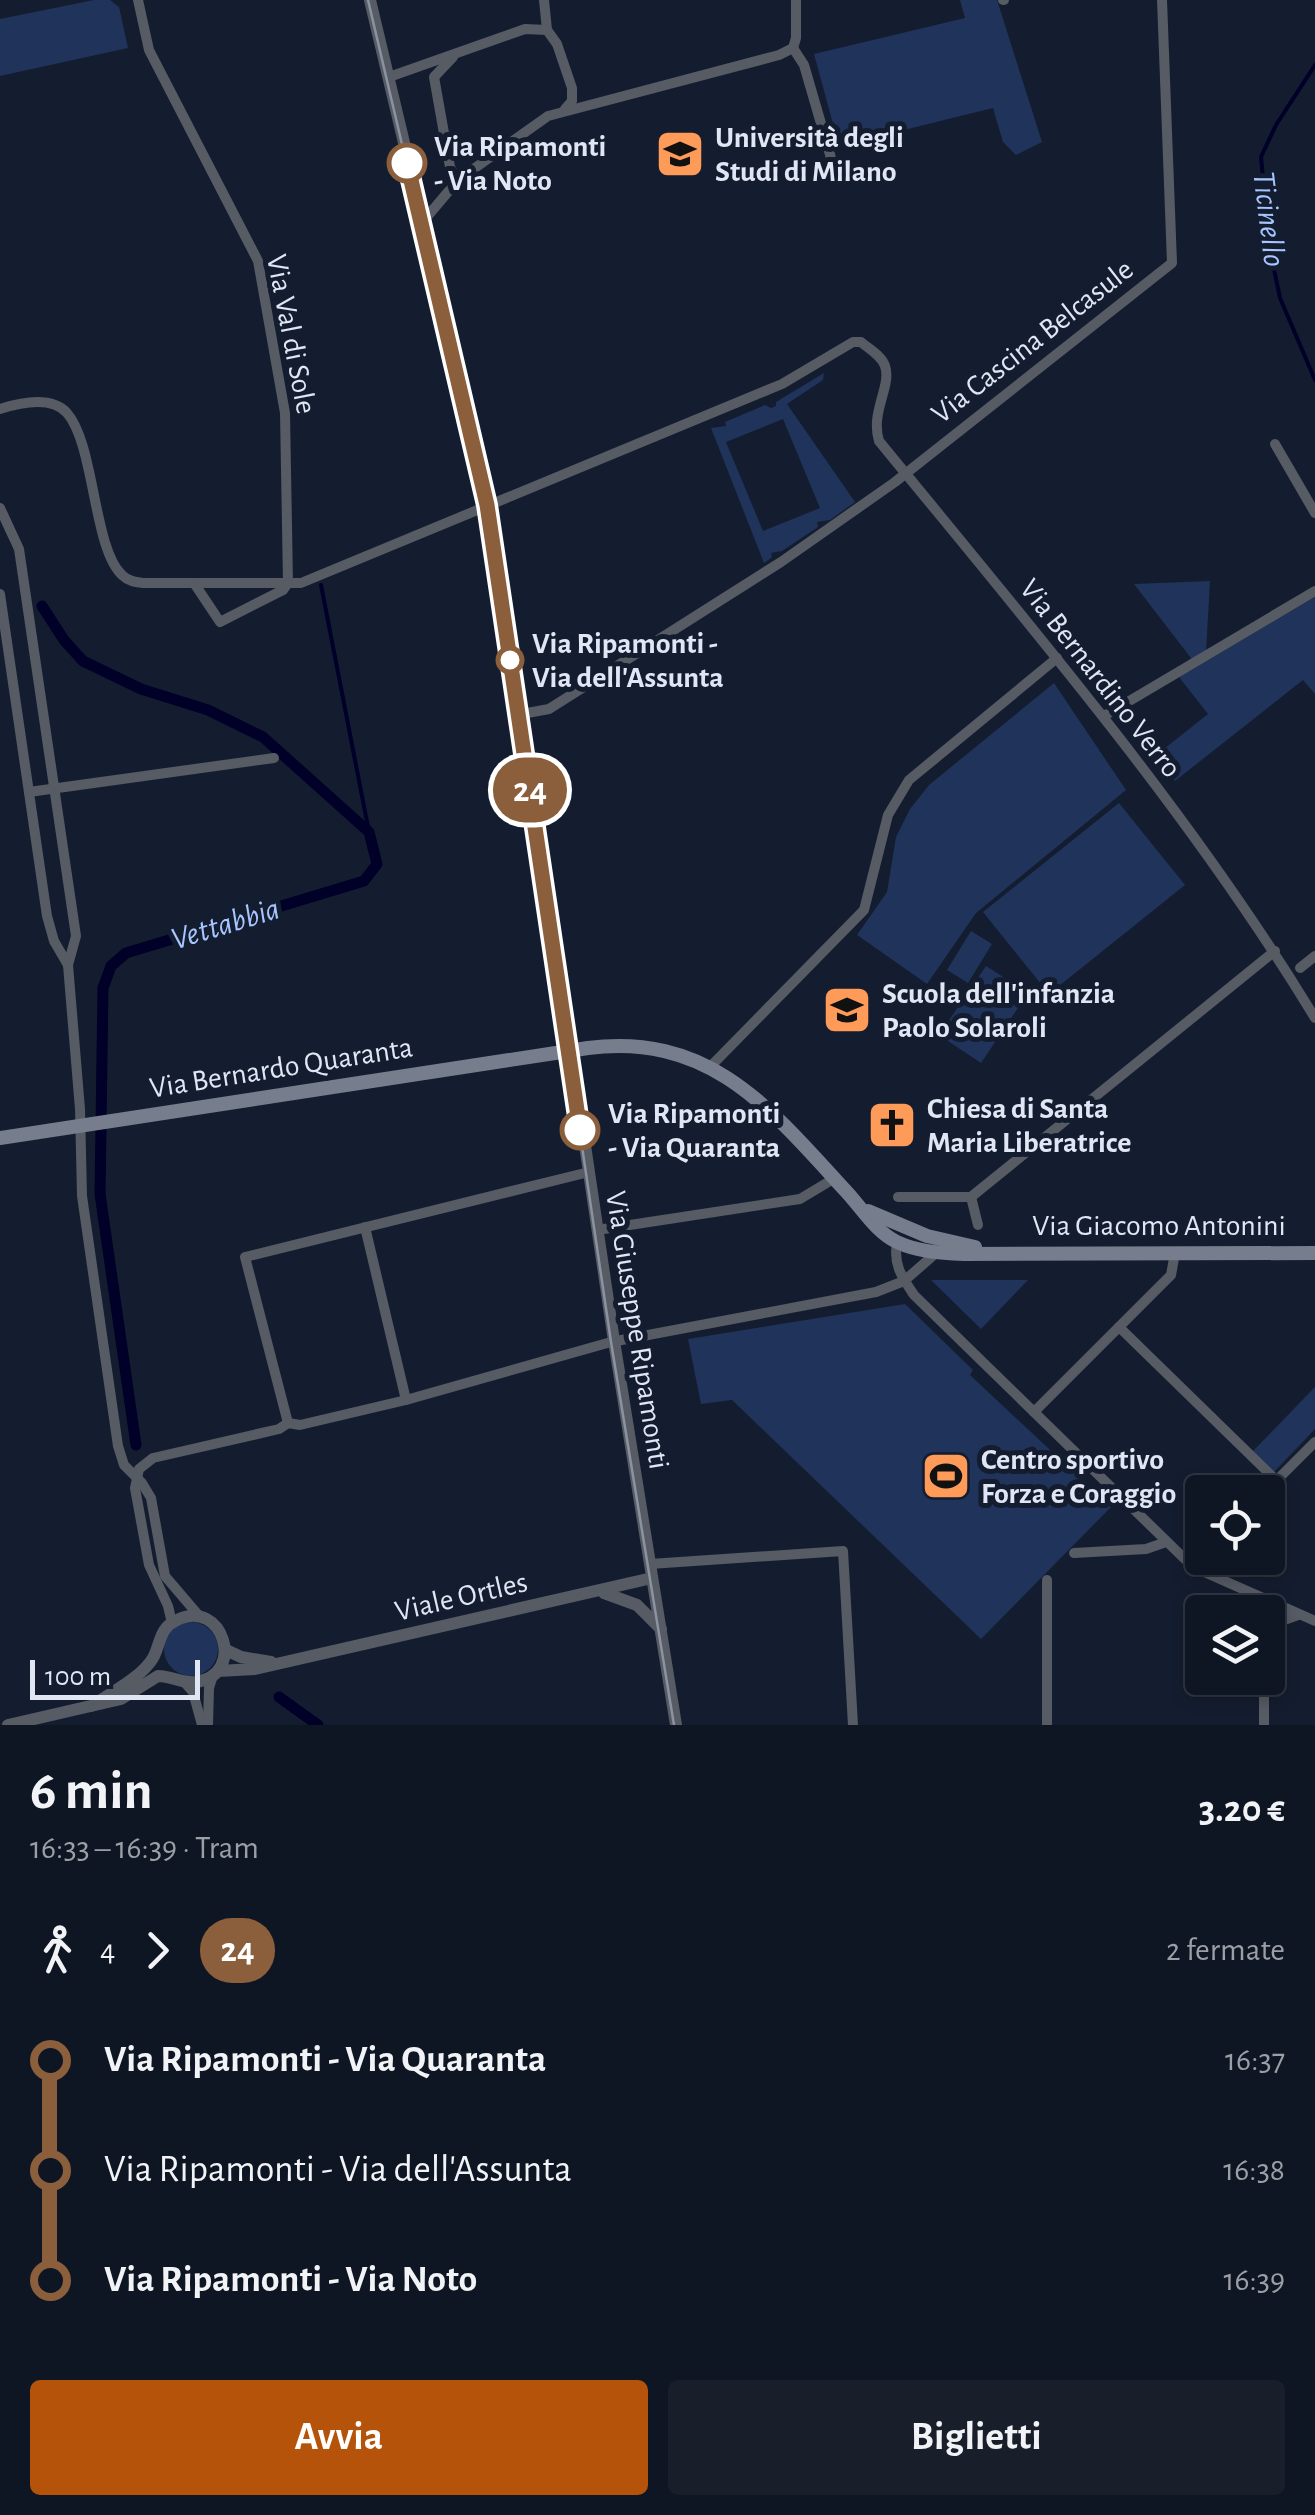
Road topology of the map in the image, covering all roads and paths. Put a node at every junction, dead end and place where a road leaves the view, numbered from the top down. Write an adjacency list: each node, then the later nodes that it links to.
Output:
1 (138, 0): 21 (street, Via Val di Sole)
2 (370, 0): 9 (street, Via Giuseppe Ripamonti)
3 (544, 0): 6 (street)
4 (796, 0): 7 (street)
5 (1162, 0): 16 (street, Via Cascina Belcasule)
6 (547, 30): 8 (street); 10 (street)
7 (793, 48): 10 (street); 11 (street)
8 (454, 55): 9 (street); 12 (street)
9 (388, 77): 13 (street, Via Giuseppe Ripamonti)
10 (564, 110): 12 (street)
11 (831, 158)
12 (458, 180): 13 (street)
13 (425, 224): 17 (street, Via Giuseppe Ripamonti)
14 (0, 409): 20 (street)
15 (1275, 444): 19 (street)
16 (906, 474): 17 (street, Via Bernardino Verro); 24 (street, Via Bernardino Verro); 27 (street)
17 (490, 504): 21 (street); 27 (street, Via Giuseppe Ripamonti)
18 (0, 508): 25 (street)
19 (1315, 513)
20 (194, 583): 21 (street); 21 (street)
21 (288, 583)
22 (1315, 591): 28 (street)
23 (0, 594): 26 (street)
24 (1057, 658): 28 (street, Via Bernardino Verro); 40 (street)
25 (36, 662): 26 (street); 30 (street)
26 (10, 666): 31 (street)
27 (522, 714): 39 (street, Via Giuseppe Ripamonti)
28 (1104, 716): 34 (street, Via Bernardino Verro)
29 (274, 758): 30 (street)
30 (54, 789): 31 (street); 32 (street)
31 (30, 792): 33 (street)
32 (67, 877): 33 (street); 36 (street)
33 (43, 882): 36 (street)
34 (1275, 951): 38 (street, Via Bernardino Verro); 46 (street)
35 (1315, 956): 37 (street)
36 (68, 965): 41 (street)
37 (1300, 968)
38 (1315, 1018)
39 (571, 1051): 40 (main road, Via Bernardo Quaranta); 41 (main road, Via Bernardo Quaranta); 43 (street, Via Giuseppe Ripamonti)
40 (711, 1066): 44 (main road, Via Bernardo Quaranta)
41 (87, 1125): 42 (main road, Via Bernardo Quaranta); 65 (street)
42 (0, 1138)
43 (589, 1172): 49 (street); 50 (street, Via Giuseppe Ripamonti)
44 (835, 1178): 47 (main road, Via Bernardo Quaranta); 50 (street)
45 (898, 1197): 46 (street)
46 (972, 1197): 48 (street)
47 (863, 1208): 51 (main road, Via Bernardo Quaranta); 53 (main road)
48 (978, 1225)
49 (365, 1227): 59 (street); 61 (street)
50 (597, 1230): 58 (street, Via Giuseppe Ripamonti)
51 (897, 1242): 52 (main road); 56 (street)
52 (936, 1253): 53 (main road); 56 (street)
53 (1002, 1253): 54 (main road, Via Giacomo Antonini)
54 (1176, 1253): 55 (main road, Via Giacomo Antonini); 57 (street)
55 (1315, 1253)
56 (904, 1281): 58 (street); 60 (street)
57 (1120, 1327): 60 (street); 63 (street)
58 (614, 1341): 59 (street); 69 (street, Via Giuseppe Ripamonti)
59 (406, 1400): 61 (street)
60 (1034, 1412): 66 (street)
61 (288, 1423): 65 (street)
62 (1315, 1442): 64 (street)
63 (1271, 1475)
64 (1283, 1475)
65 (136, 1477): 76 (street); 79 (street)
66 (1166, 1542): 67 (street); 68 (street)
67 (1074, 1553)
68 (1185, 1560)
69 (651, 1571): 72 (street, Viale Ortles); 80 (street, Via Giuseppe Ripamonti); 91 (street)
70 (1211, 1575): 73 (street)
71 (1047, 1580): 92 (street)
72 (591, 1592): 80 (street); 83 (street, Viale Ortles)
73 (1255, 1595)
74 (1285, 1608): 75 (street)
75 (1301, 1615): 77 (street); 78 (street)
76 (200, 1617): 79 (street); 82 (street)
77 (1285, 1620)
78 (1315, 1621)
79 (172, 1622): 81 (street, Viale Ortles)
80 (661, 1629): 90 (street, Via Giuseppe Ripamonti)
81 (157, 1647): 85 (street); 87 (street, Viale Ortles)
82 (226, 1650): 83 (street, Viale Ortles); 84 (street)
83 (282, 1663): 84 (street, Viale Ortles)
84 (215, 1673): 85 (street, Viale Ortles); 89 (street)
85 (180, 1681): 87 (street, Viale Ortles); 89 (street)
86 (1264, 1695): 93 (street)
87 (92, 1706): 88 (street, Viale Ortles)
88 (8, 1725)
89 (205, 1725)
90 (676, 1725)
91 (853, 1725)
92 (1047, 1725)
93 (1264, 1725)

